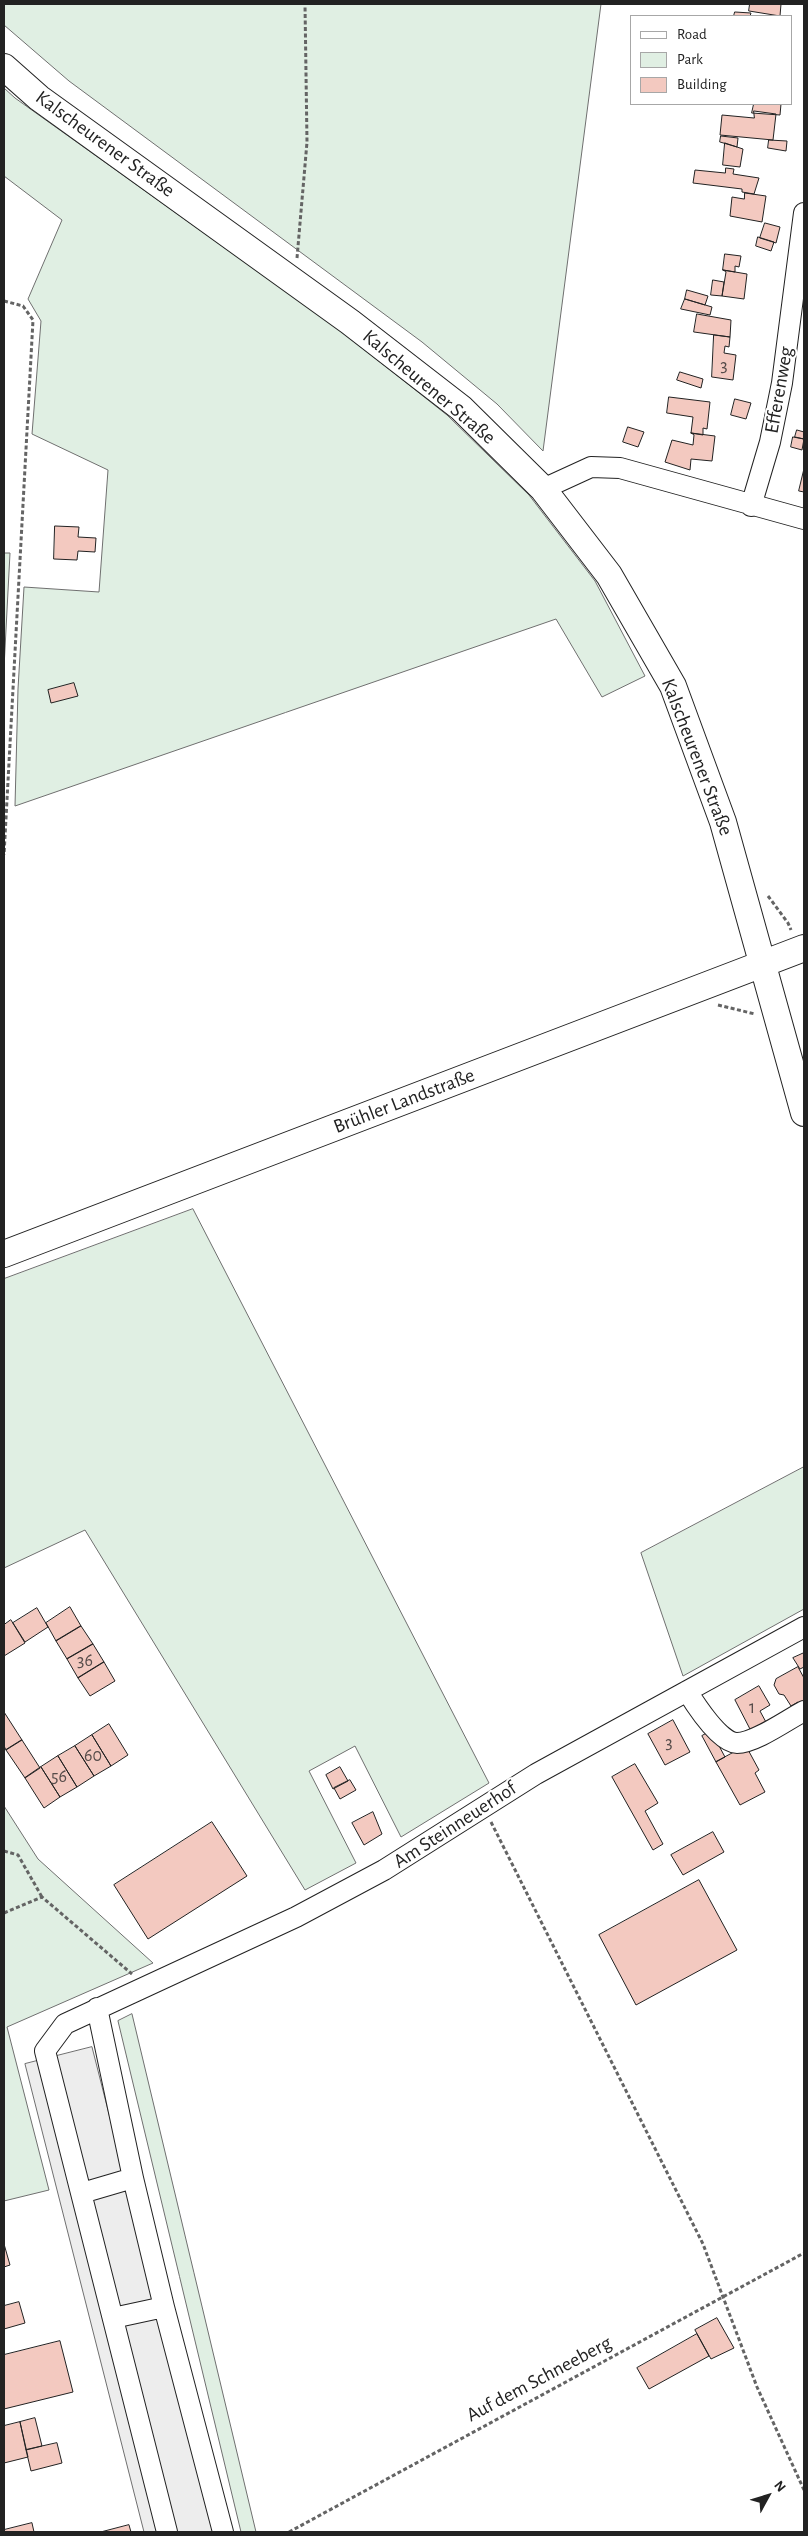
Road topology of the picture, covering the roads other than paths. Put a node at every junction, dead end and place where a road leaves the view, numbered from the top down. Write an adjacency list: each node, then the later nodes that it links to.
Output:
1 (4, 67): 3 (main road, Kalscheurener Straße)
2 (804, 213): 4 (street, Efferenweg)
3 (543, 489): 4 (street); 7 (main road, Kalscheurener Straße)
4 (751, 506): 5 (street)
5 (804, 519)
6 (801, 949): 7 (main road, Brühler Landstraße)
7 (762, 964): 8 (main road, Kalscheurener Straße); 9 (main road, Brühler Landstraße)
8 (804, 1113)
9 (4, 1254)
10 (804, 1627): 11 (street, Am Steinneuerhof)
11 (687, 1691): 12 (street); 13 (street, Am Steinneuerhof)
12 (804, 1711)
13 (97, 2008): 14 (street); 15 (street, Am Steinneuerhof)
14 (133, 2178): 15 (street); 16 (street)
15 (82, 2193): 17 (street)
16 (164, 2307): 17 (street); 19 (street)
17 (113, 2318): 18 (street)
18 (167, 2532)
19 (223, 2532)

